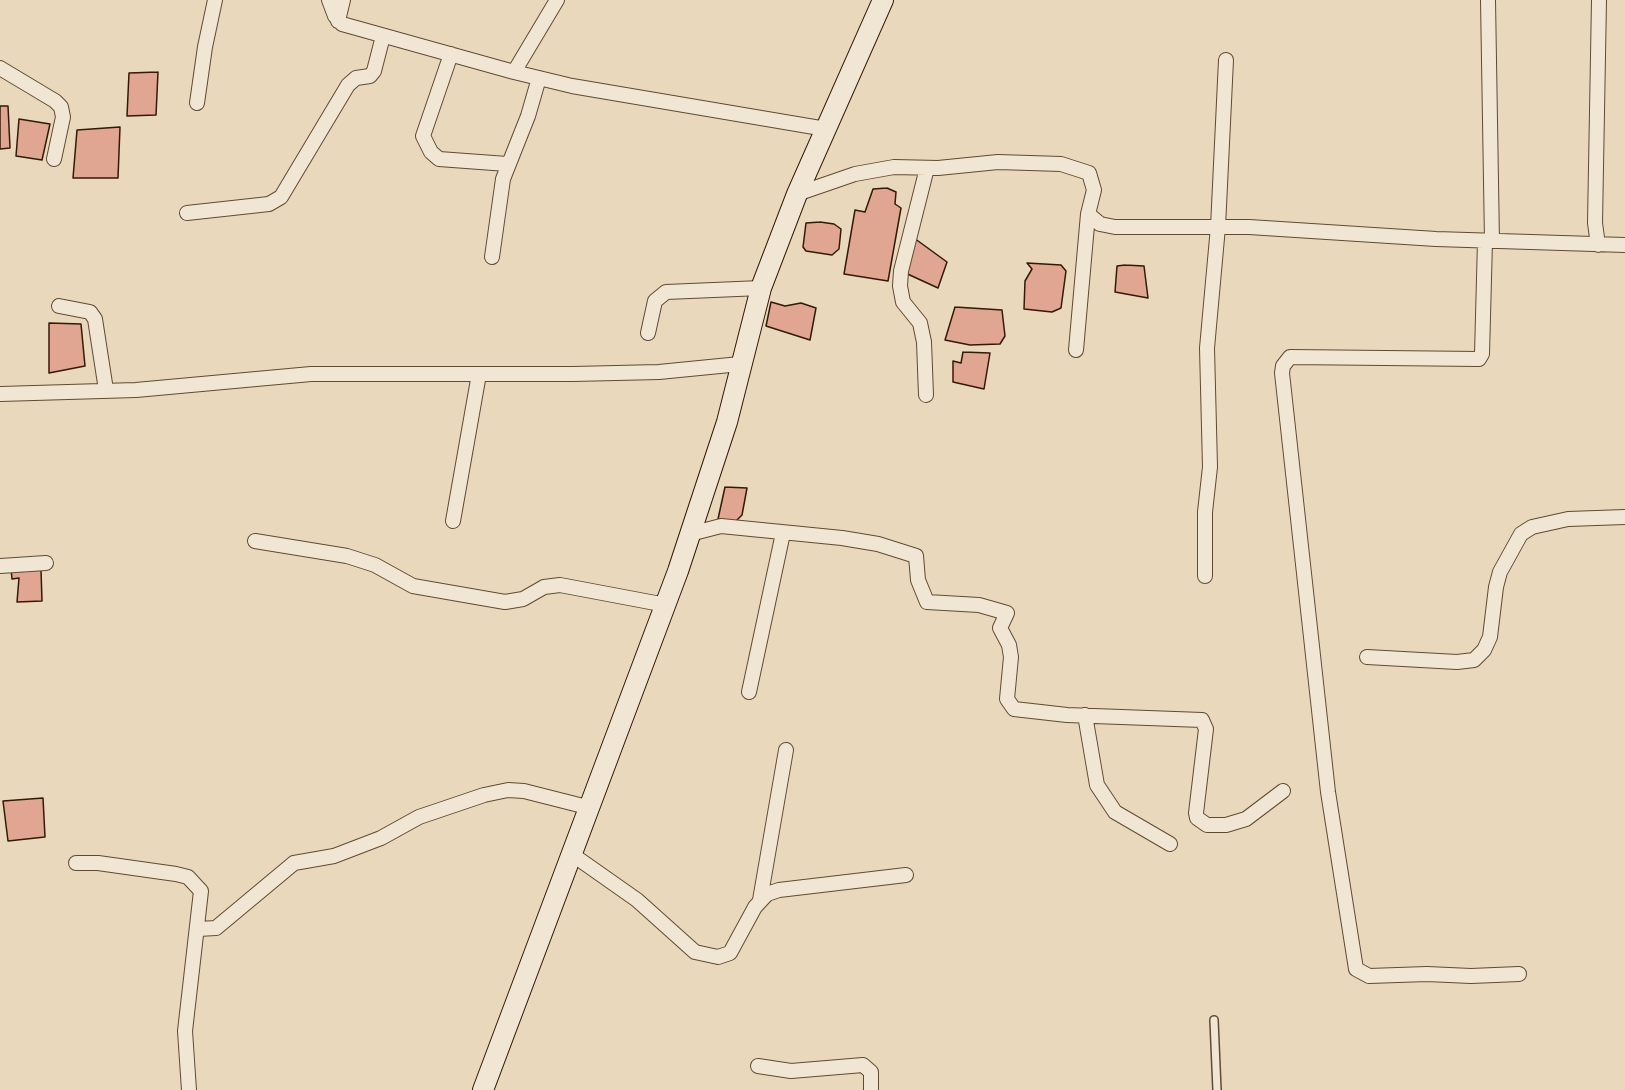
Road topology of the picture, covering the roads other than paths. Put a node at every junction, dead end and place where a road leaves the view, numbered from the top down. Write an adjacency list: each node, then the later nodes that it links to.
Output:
1 (215, 0): 15 (street)
2 (329, 0): 8 (street)
3 (344, 0): 8 (street)
4 (557, 0): 13 (street)
5 (883, 0): 16 (street)
6 (1488, 0): 24 (street)
7 (1599, 0): 25 (street)
8 (338, 21): 9 (street)
9 (383, 36): 10 (street); 21 (street)
10 (451, 54): 13 (street); 18 (street)
11 (1226, 60): 23 (street)
12 (0, 68): 17 (street)
13 (514, 72): 14 (street)
14 (538, 78): 16 (street); 18 (street)
15 (197, 103)
16 (826, 129): 20 (street)
17 (54, 159)
18 (507, 164): 27 (street)
19 (927, 168): 20 (street); 22 (street); 36 (street)
20 (798, 194): 28 (street)
21 (187, 213)
22 (1088, 214): 23 (street); 31 (street)
23 (1218, 227): 24 (street); 44 (street)
24 (1489, 241): 25 (street); 58 (street)
25 (1598, 244): 26 (street)
26 (1625, 245)
27 (492, 257)
28 (761, 288): 30 (street); 32 (street)
29 (59, 306): 34 (street)
30 (648, 333)
31 (1076, 350)
32 (740, 364): 33 (street); 40 (street)
33 (479, 374): 34 (street); 38 (street)
34 (106, 390): 35 (street)
35 (0, 394)
36 (926, 395)
37 (1625, 517): 46 (street)
38 (453, 521)
39 (783, 533): 40 (street); 47 (street); 48 (street)
40 (690, 534): 45 (street)
41 (255, 541): 45 (street)
42 (46, 563): 43 (street)
43 (0, 566)
44 (1204, 576)
45 (666, 605): 51 (street)
46 (1367, 657)
47 (749, 692)
48 (1085, 715): 50 (street); 52 (street)
49 (786, 750): 56 (street)
50 (1282, 791)
51 (591, 808): 53 (street); 57 (street)
52 (1170, 844)
53 (573, 855): 56 (street); 62 (street)
54 (76, 863): 57 (street)
55 (906, 875): 56 (street)
56 (760, 900)
57 (198, 929): 61 (street)
58 (1519, 974)
59 (1214, 1020): 64 (lane)
60 (758, 1066): 63 (street)
61 (189, 1090)
62 (483, 1090)
63 (871, 1090)
64 (1217, 1090)

